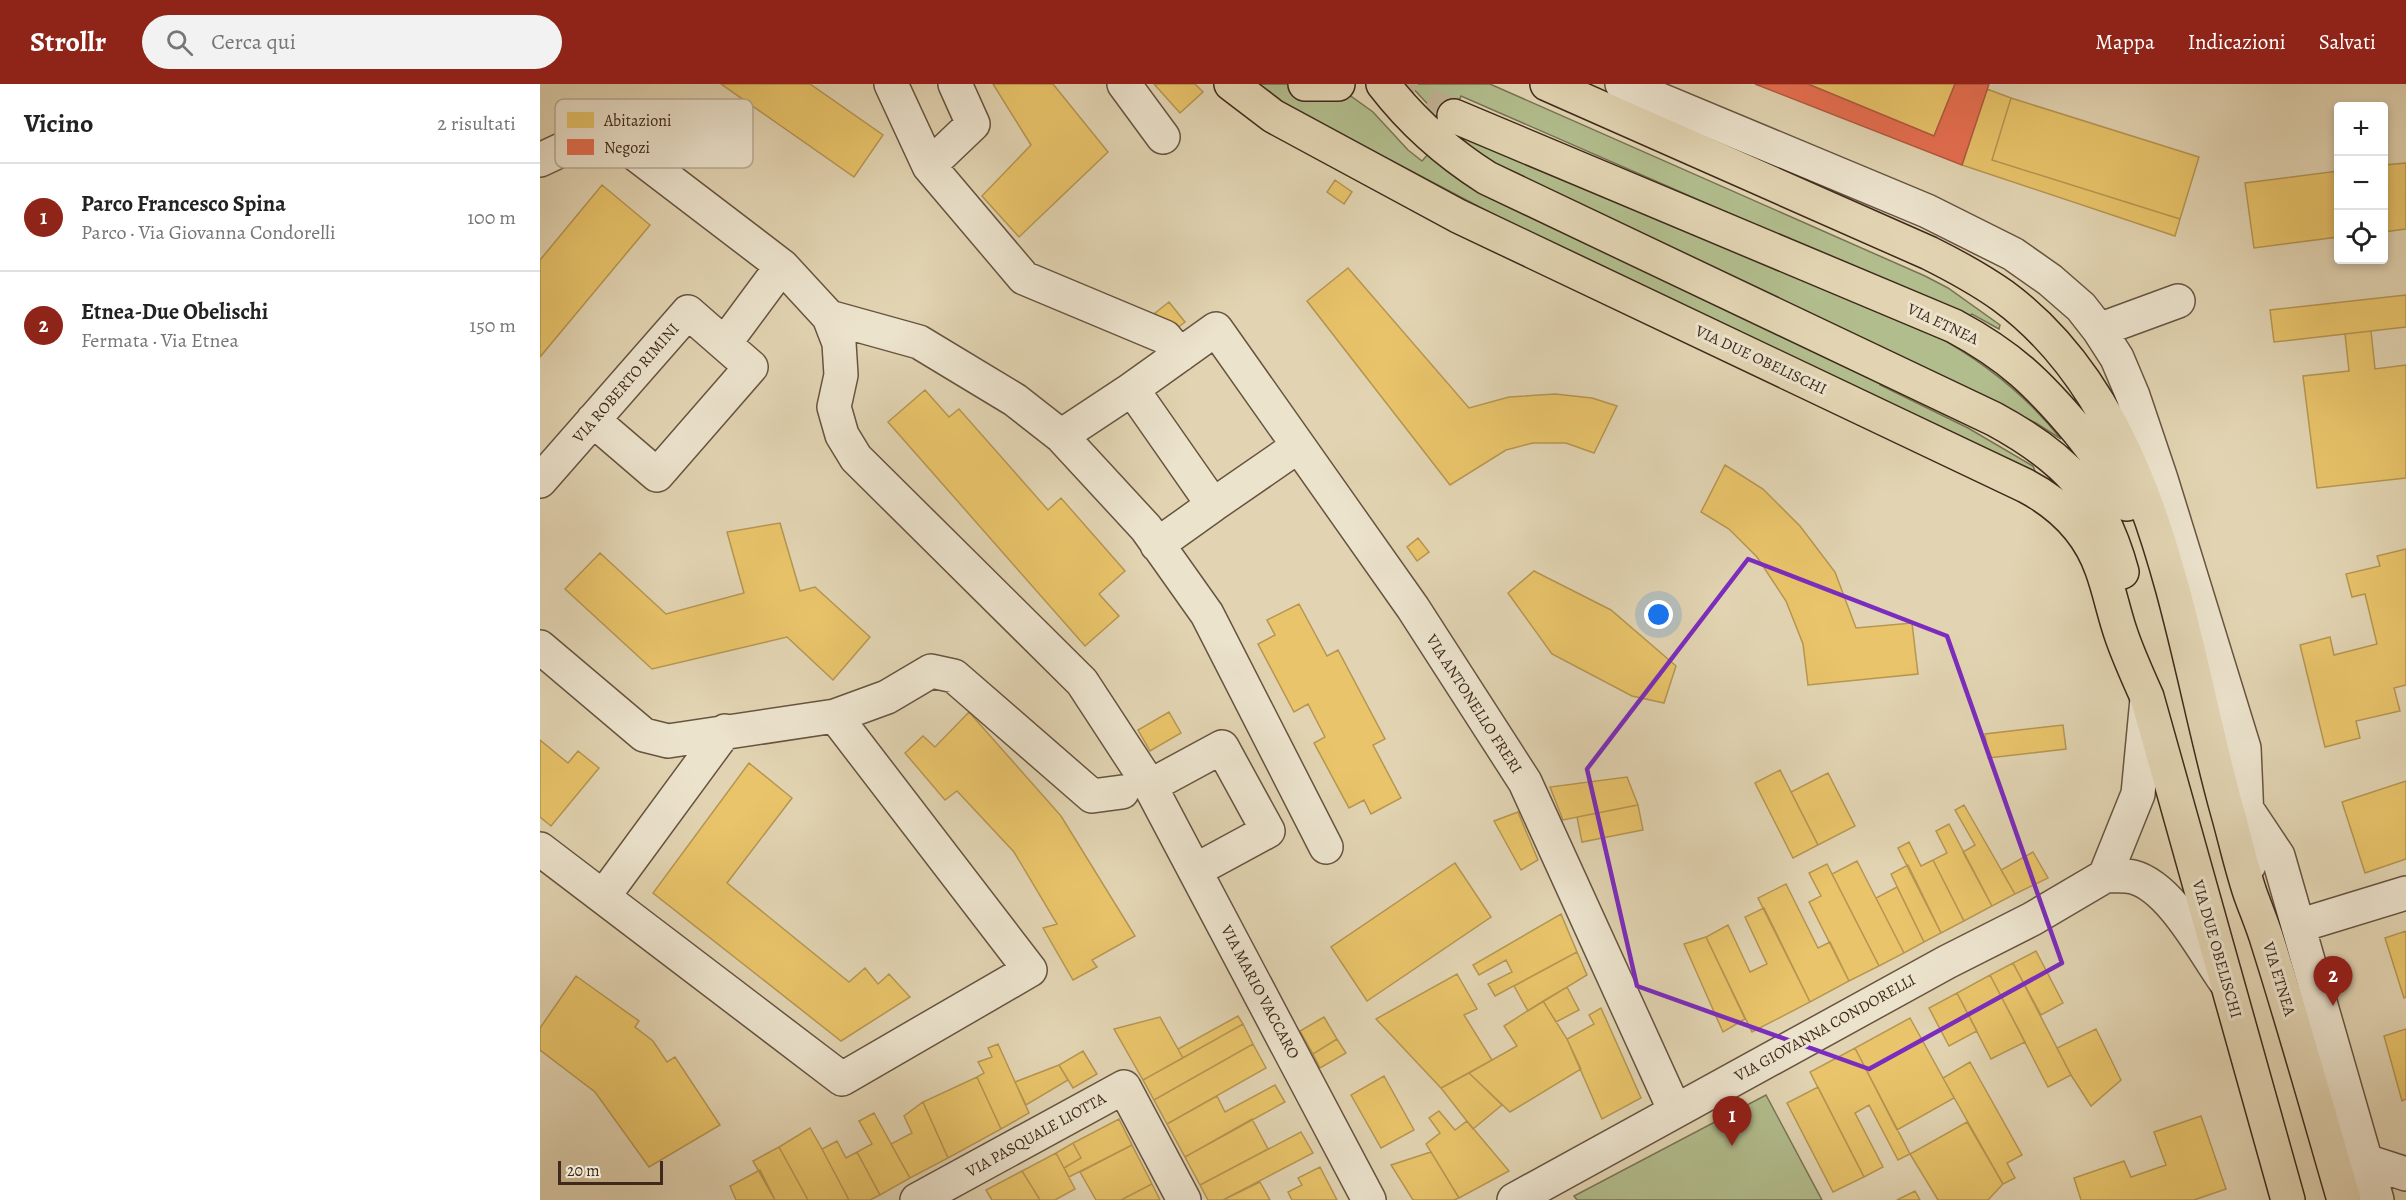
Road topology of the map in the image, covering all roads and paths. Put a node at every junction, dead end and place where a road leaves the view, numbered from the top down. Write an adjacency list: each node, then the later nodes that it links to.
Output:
1 (891, 84): 14 (street)
2 (955, 84): 14 (street)
3 (1124, 84): 11 (street)
4 (1231, 84): 30 (main road, VIA DUE OBELISCHI)
5 (1305, 84): 6 (main road)
6 (1338, 84)
7 (1383, 84): 30 (main road, VIA DUE OBELISCHI)
8 (1547, 84): 33 (main road, VIA ETNEA)
9 (1622, 84): 19 (street)
10 (1454, 116): 33 (main road, VIA ETNEA)
11 (1163, 137)
12 (555, 153): 13 (street)
13 (540, 160)
14 (929, 166): 21 (street)
15 (654, 168): 16 (street)
16 (782, 266): 18 (street); 20 (street)
17 (2178, 301): 19 (street)
18 (829, 317): 24 (street); 35 (street, VIA MARIO VACCARO)
19 (2099, 330): 37 (street)
20 (725, 344): 23 (street, VIA ROBERTO RIMINI); 23 (street)
21 (1180, 355): 22 (street); 25 (street, VIA ANTONELLO FRERI)
22 (1132, 388): 24 (street); 27 (street)
23 (593, 420): 26 (street, VIA ROBERTO RIMINI)
24 (1061, 436): 28 (street)
25 (1297, 447): 27 (street); 47 (street, VIA ANTONELLO FRERI)
26 (540, 481)
27 (1213, 505): 28 (street)
28 (1157, 545): 34 (street)
29 (540, 647): 32 (street)
30 (2147, 697): 41 (street); 46 (main road, VIA DUE OBELISCHI)
31 (835, 716): 32 (street); 35 (street); 44 (street)
32 (725, 731): 44 (street)
33 (2213, 759): 37 (street); 42 (main road, VIA ETNEA)
34 (1287, 768): 36 (street); 38 (street)
35 (1136, 789): 36 (street); 40 (street, VIA MARIO VACCARO)
36 (1247, 791): 40 (street)
37 (2246, 809): 42 (street); 45 (street)
38 (1326, 847)
39 (540, 849): 44 (street)
40 (1196, 870): 53 (street, VIA MARIO VACCARO)
41 (2105, 876): 46 (street); 47 (street, VIA GIOVANNA CONDORELLI)
42 (2250, 891): 50 (main road, VIA ETNEA)
43 (2406, 893): 45 (street)
44 (603, 897)
45 (2298, 926): 48 (street)
46 (2228, 986): 55 (main road, VIA DUE OBELISCHI)
47 (1675, 1111): 54 (street, VIA GIOVANNA CONDORELLI)
48 (2366, 1161): 49 (street); 50 (street); 56 (street)
49 (2406, 1174)
50 (2339, 1185)
51 (917, 1200): 52 (street, VIA PASQUALE LIOTTA)
52 (1184, 1200)
53 (1369, 1200)
54 (1514, 1200)
55 (2288, 1200)
56 (2377, 1200)

